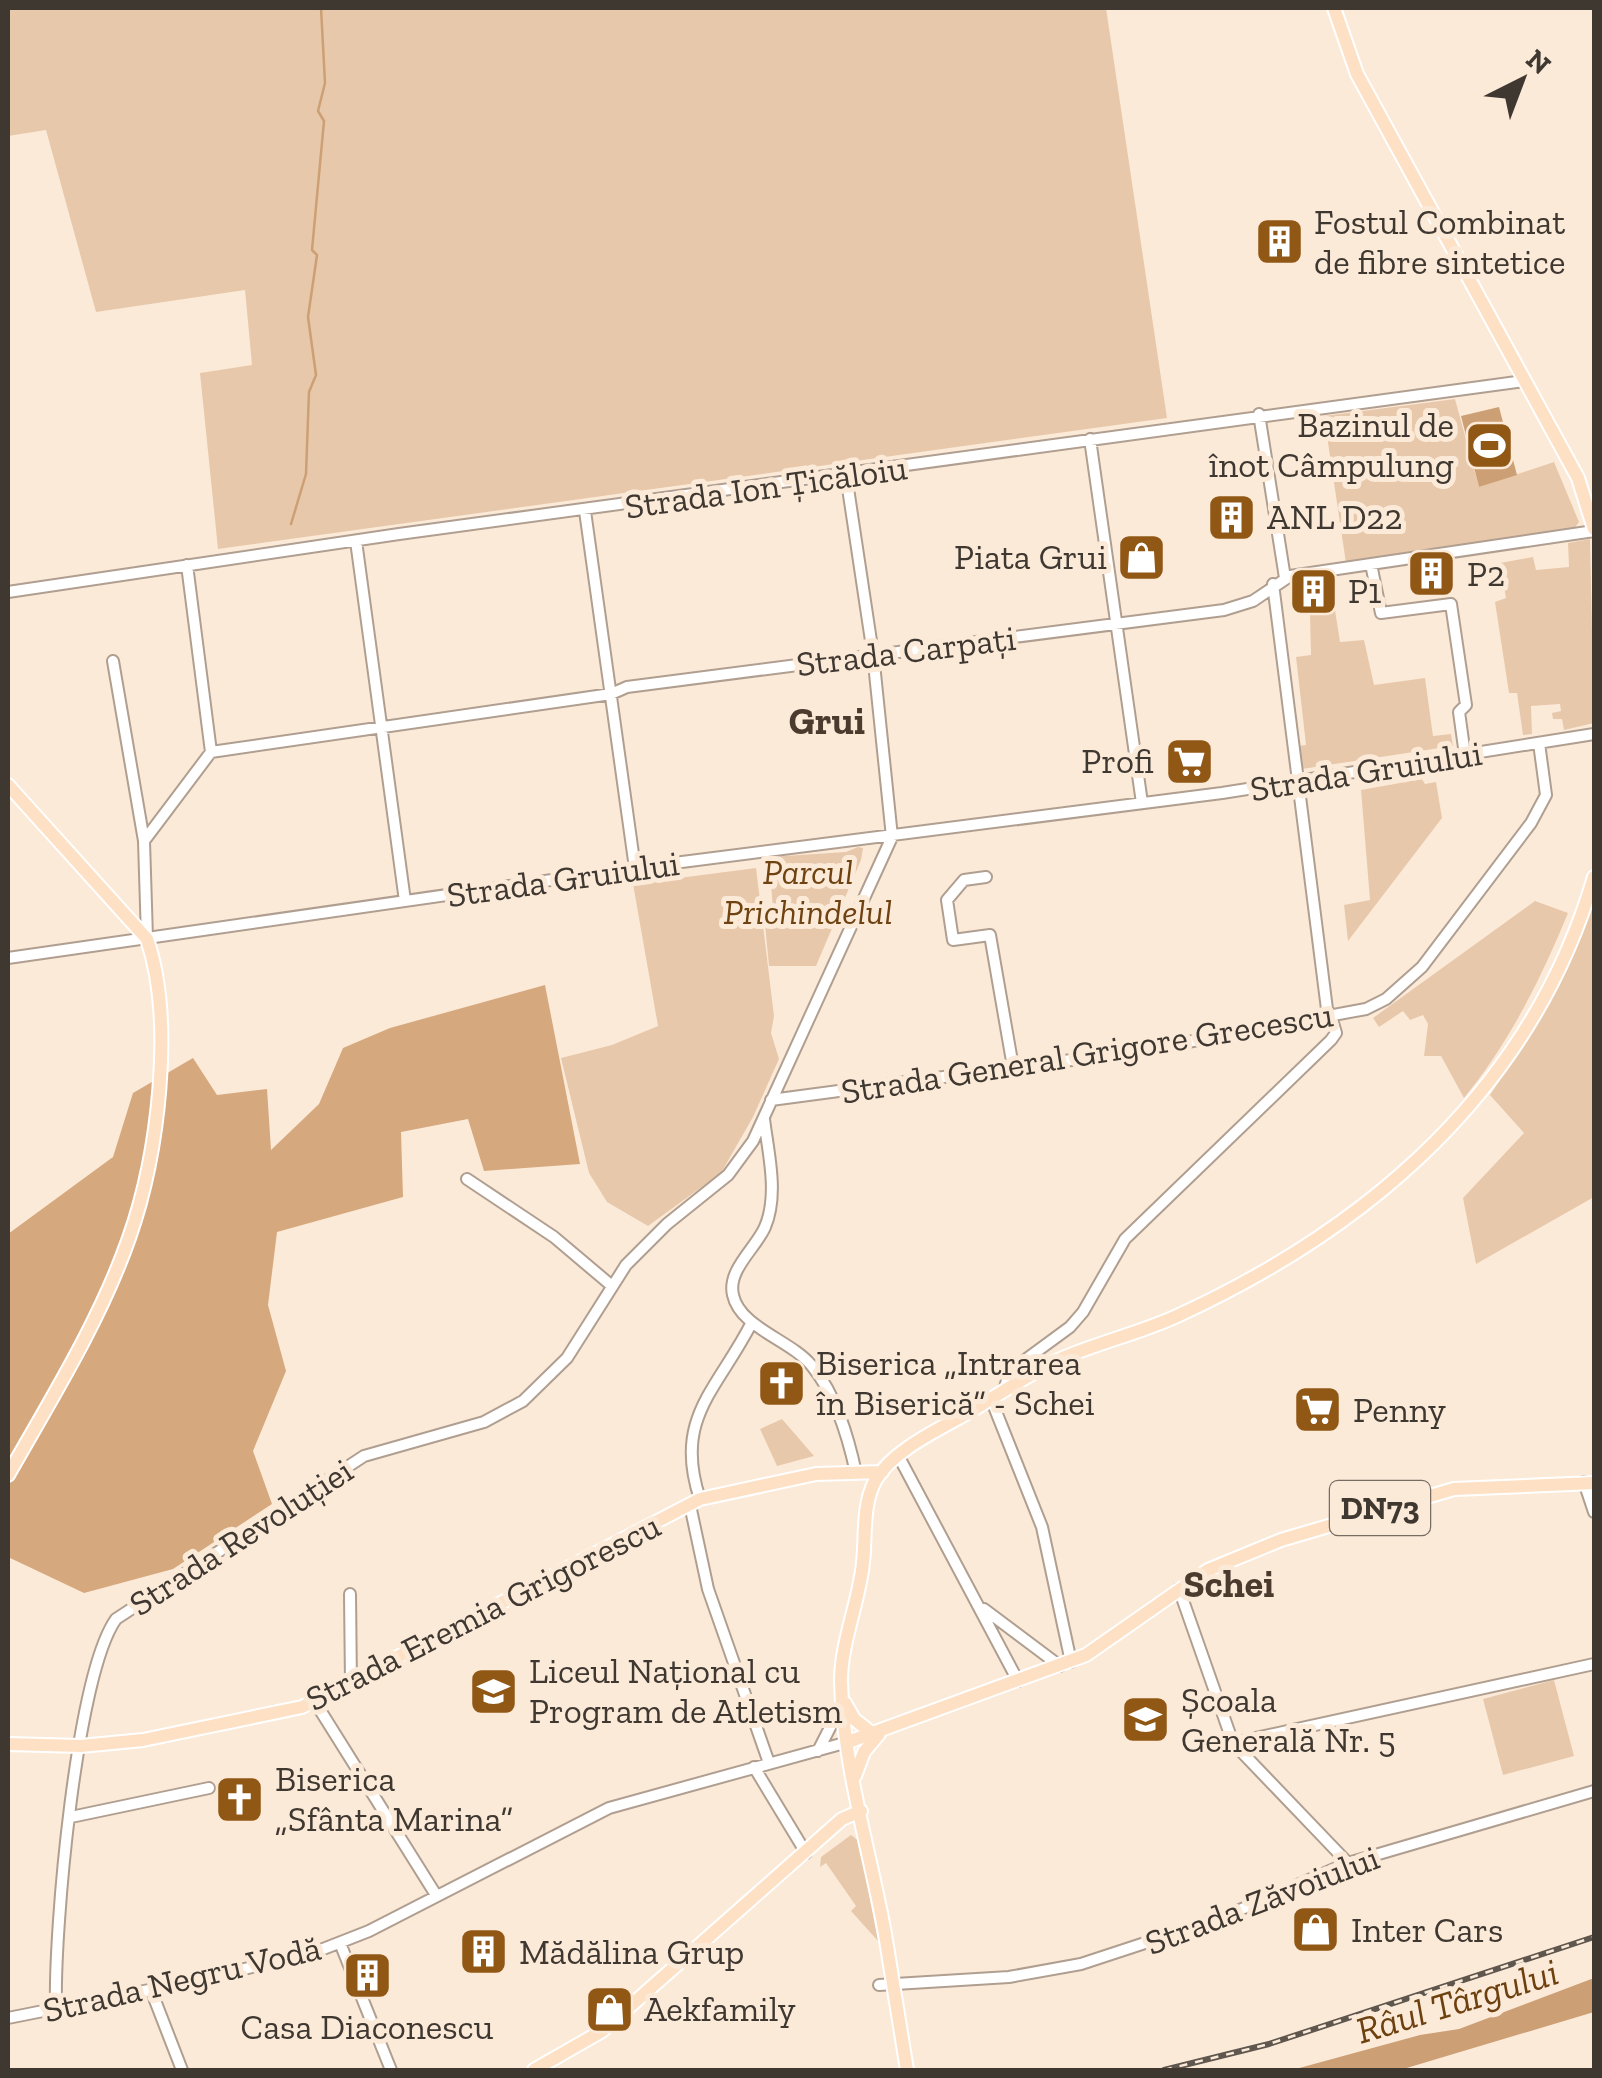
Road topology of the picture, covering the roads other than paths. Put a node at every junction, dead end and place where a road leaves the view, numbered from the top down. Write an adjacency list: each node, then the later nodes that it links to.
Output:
1 (1334, 8): 2 (main road)
2 (1524, 381): 3 (street, Strada Ion Țicăloiu); 7 (main road)
3 (1259, 414): 4 (street, Strada Ion Țicăloiu); 11 (street)
4 (1090, 439): 5 (street, Strada Ion Țicăloiu); 14 (street)
5 (846, 475): 6 (street, Strada Ion Țicăloiu); 15 (street)
6 (584, 511): 8 (street, Strada Ion Țicăloiu); 17 (street)
7 (1594, 530): 9 (street, Strada Carpați)
8 (356, 540): 10 (street, Strada Ion Țicăloiu); 18 (street)
9 (1371, 564): 11 (street, Strada Carpați); 22 (street)
10 (188, 565): 13 (street, Strada Ion Țicăloiu); 21 (street)
11 (1285, 578): 12 (street, Strada Carpați)
12 (1273, 584): 14 (street, Strada Carpați); 23 (street)
13 (8, 592)
14 (1114, 626): 15 (street, Strada Carpați); 25 (street)
15 (872, 654): 17 (street, Strada Carpați); 26 (street)
16 (113, 661): 27 (street)
17 (611, 694): 18 (street, Strada Carpați); 28 (street)
18 (382, 728): 21 (street, Strada Carpați); 31 (street)
19 (1594, 734): 20 (street, Strada Gruiului)
20 (1539, 743): 22 (street, Strada Gruiului); 34 (street, Strada General Grigore Grecescu)
21 (210, 752): 27 (street)
22 (1465, 755): 23 (street, Strada Gruiului)
23 (1295, 783): 25 (street, Strada Gruiului); 34 (street)
24 (8, 785): 32 (main road)
25 (1142, 803): 26 (street, Strada Gruiului)
26 (892, 837): 28 (street, Strada Gruiului); 36 (street, Strada Revoluției)
27 (144, 841): 32 (street)
28 (635, 868): 31 (street, Strada Gruiului)
29 (986, 877): 35 (street)
30 (1594, 877): 41 (main road)
31 (405, 901): 32 (street, Strada Gruiului)
32 (146, 939): 33 (street, Strada Gruiului); 45 (main road)
33 (8, 958)
34 (1330, 1016): 35 (street, Strada General Grigore Grecescu); 41 (street)
35 (1013, 1067): 36 (street, Strada General Grigore Grecescu)
36 (771, 1100): 37 (street, Strada Revoluției)
37 (764, 1118): 39 (street, Strada Revoluției); 40 (street)
38 (467, 1179): 39 (street)
39 (612, 1286): 62 (street, Strada Revoluției)
40 (752, 1324): 44 (street); 47 (street)
41 (998, 1395): 42 (main road); 52 (street)
42 (899, 1457): 43 (main road); 51 (street)
43 (882, 1472): 44 (main road, Strada Eremia Grigorescu); 56 (main road)
44 (856, 1473): 47 (main road, Strada Eremia Grigorescu)
45 (8, 1474)
46 (1589, 1482): 48 (street); 49 (main road, DN73)
47 (695, 1502): 55 (main road, Strada Eremia Grigorescu); 64 (street)
48 (1594, 1512)
49 (1179, 1589): 52 (main road, Strada Negru Vodă / DN73); 60 (street)
50 (350, 1594): 55 (street)
51 (979, 1606): 52 (street); 54 (street)
52 (1066, 1664): 54 (main road, Strada Negru Vodă / DN73)
53 (1594, 1664): 60 (street)
54 (1018, 1681): 58 (main road, Strada Negru Vodă / DN73)
55 (351, 1685): 57 (main road, Strada Eremia Grigorescu)
56 (843, 1700): 58 (main road); 59 (main road); 63 (street)
57 (315, 1702): 62 (main road, Strada Eremia Grigorescu); 73 (street)
58 (876, 1733): 59 (main road, Strada Negru Vodă / DN73); 66 (main road)
59 (848, 1742): 63 (street, Strada Negru Vodă / DN73); 66 (main road)
60 (1233, 1743): 72 (street)
61 (8, 1744): 62 (main road, Strada Eremia Grigorescu)
62 (81, 1746): 70 (street, Strada Revoluției)
63 (818, 1751): 64 (street, Strada Negru Vodă / DN73)
64 (769, 1763): 65 (street, Strada Negru Vodă / DN73)
65 (754, 1767): 71 (street); 73 (street, Strada Negru Vodă / DN73)
66 (854, 1779): 69 (main road)
67 (209, 1788): 70 (street)
68 (1594, 1791): 72 (street, Strada Zăvoiului)
69 (861, 1810): 71 (main road); 82 (main road, bridge)
70 (70, 1817): 77 (street, Strada Revoluției)
71 (806, 1854): 81 (main road)
72 (1348, 1863): 75 (street, Strada Zăvoiului)
73 (436, 1895): 74 (street, Strada Negru Vodă / DN73)
74 (340, 1943): 76 (street, Strada Negru Vodă / DN73); 80 (street)
75 (879, 1985)
76 (151, 1990): 77 (street, Strada Negru Vodă / DN73); 79 (street)
77 (56, 2006): 78 (street, Strada Negru Vodă / DN73)
78 (8, 2018)
79 (182, 2070)
80 (392, 2070)
81 (534, 2070)
82 (907, 2070)

